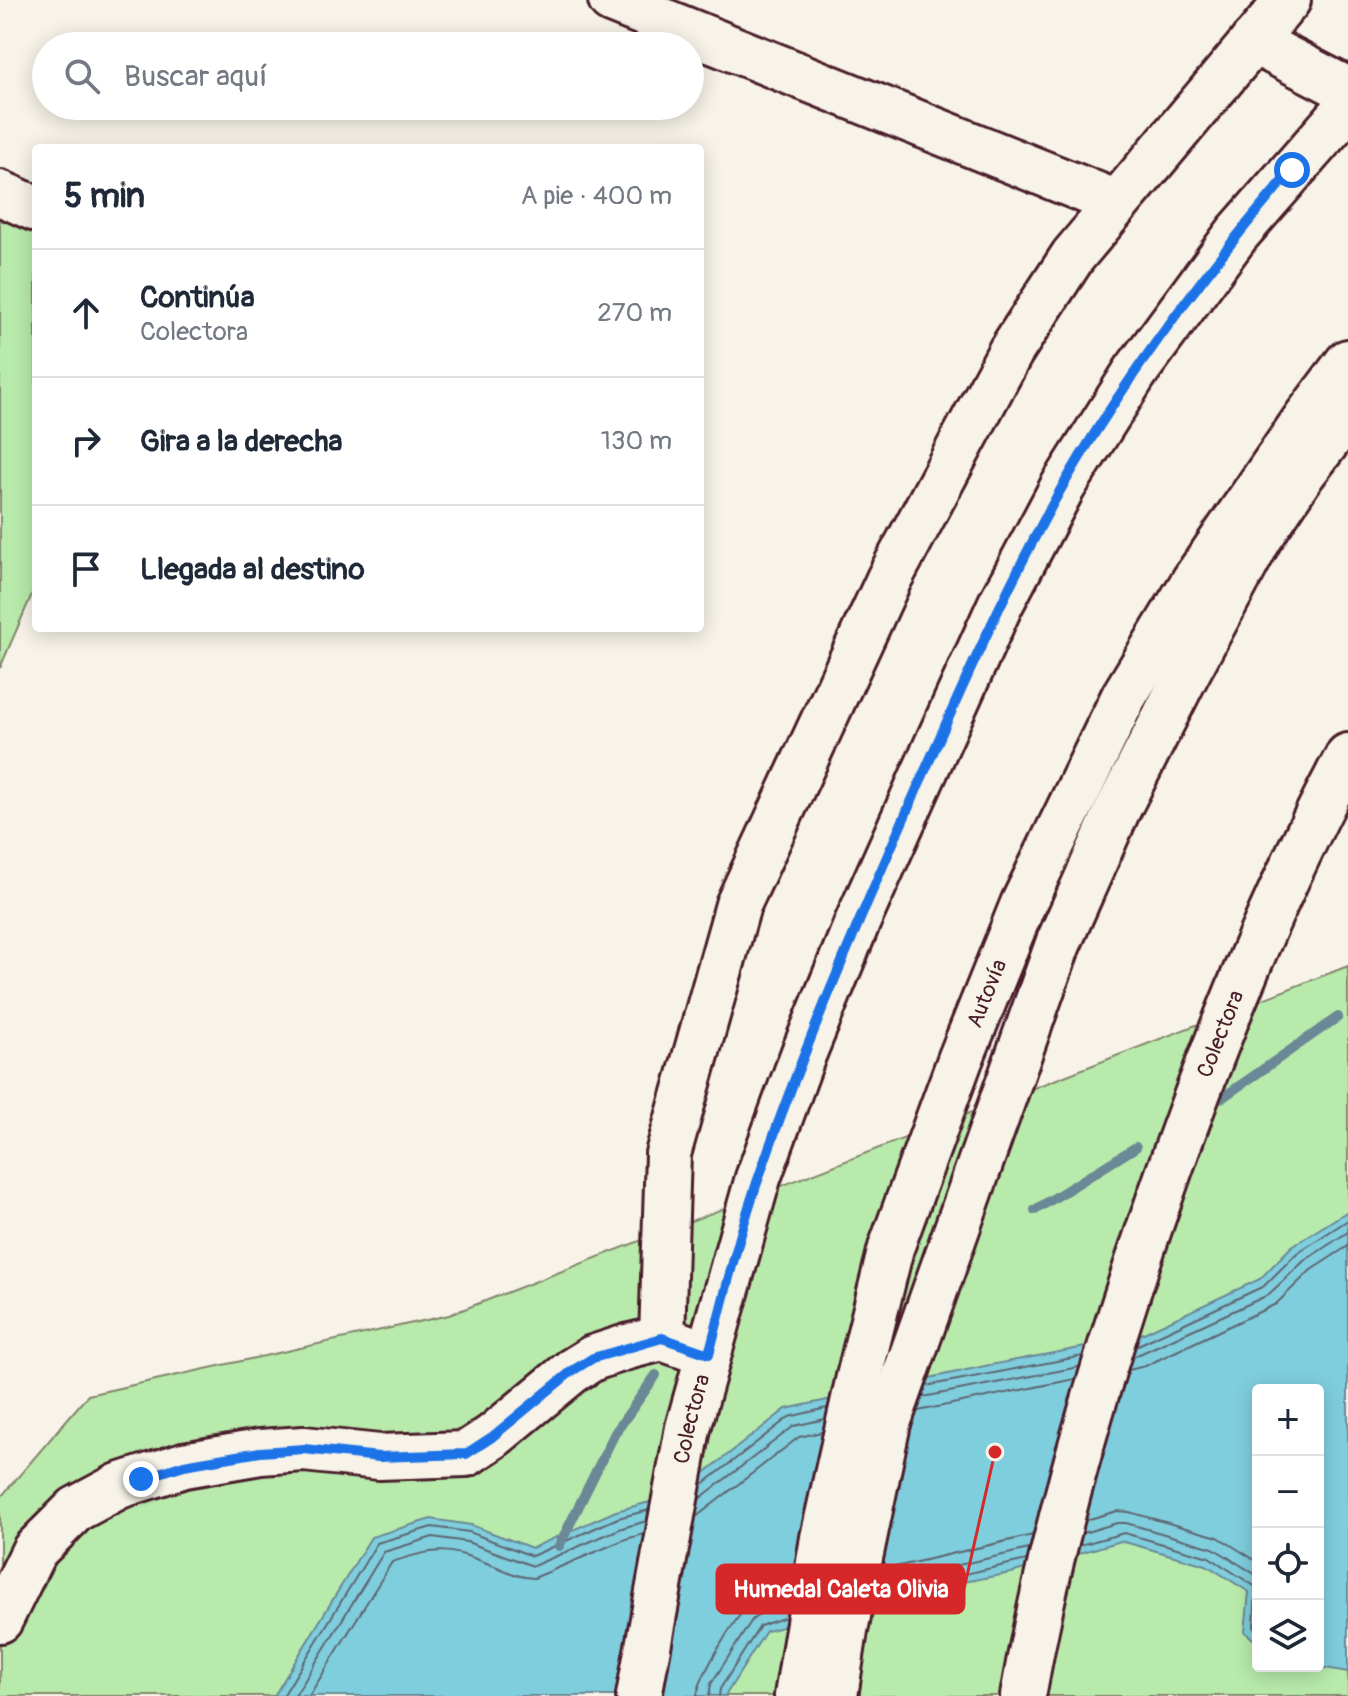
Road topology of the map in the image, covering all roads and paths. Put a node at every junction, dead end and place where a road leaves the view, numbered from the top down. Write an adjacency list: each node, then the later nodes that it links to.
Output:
1 (611, 0): 3 (street)
2 (1288, 0): 5 (street)
3 (691, 32)
4 (704, 37): 9 (street)
5 (1253, 41): 6 (street); 9 (street)
6 (1348, 90)
7 (1348, 107): 15 (street, Colectora)
8 (0, 193): 10 (street)
9 (1117, 203): 14 (street)
10 (32, 207)
11 (1348, 362): 18 (street, Autovía)
12 (1348, 414): 19 (street)
13 (1348, 756): 20 (street, Colectora)
14 (662, 1338): 15 (street); 16 (street)
15 (709, 1354): 17 (street, Colectora)
16 (0, 1620)
17 (639, 1696)
18 (797, 1696)
19 (835, 1696)
20 (1023, 1696)

